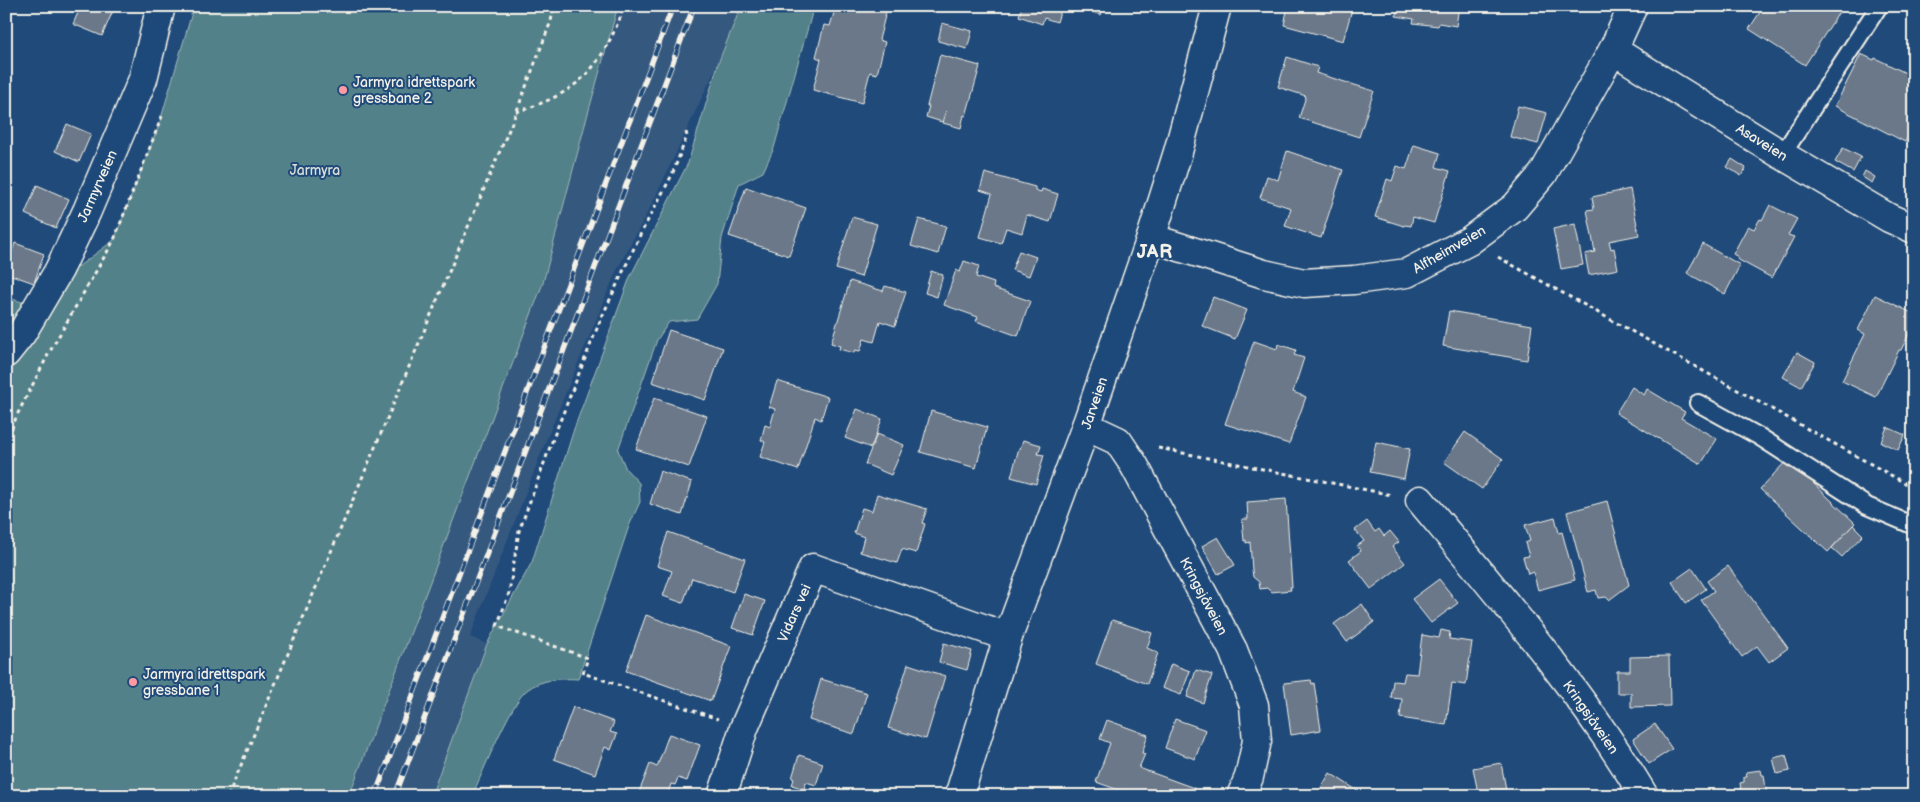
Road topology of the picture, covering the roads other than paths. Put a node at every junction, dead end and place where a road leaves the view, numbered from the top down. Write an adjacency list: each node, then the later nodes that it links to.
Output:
1 (162, 6): 9 (street, Jarmyrveien)
2 (1217, 6): 8 (street, Jarveien)
3 (1633, 6): 5 (street, Alfheimveien)
4 (1879, 6): 6 (lane)
5 (1613, 50): 6 (street, Asaveien); 8 (street, Alfheimveien)
6 (1782, 155): 7 (street, Asaveien)
7 (1914, 229)
8 (1151, 238): 11 (street, Jarveien)
9 (6, 353)
10 (1698, 404): 13 (lane)
11 (1086, 426): 14 (street, Jarveien); 17 (street, Kringsjåveien)
12 (1420, 500): 18 (street, Kringsjåveien)
13 (1914, 526)
14 (1008, 637): 15 (street, Vidars vei); 16 (street, Jarveien)
15 (722, 796)
16 (959, 796)
17 (1241, 796)
18 (1644, 796)

